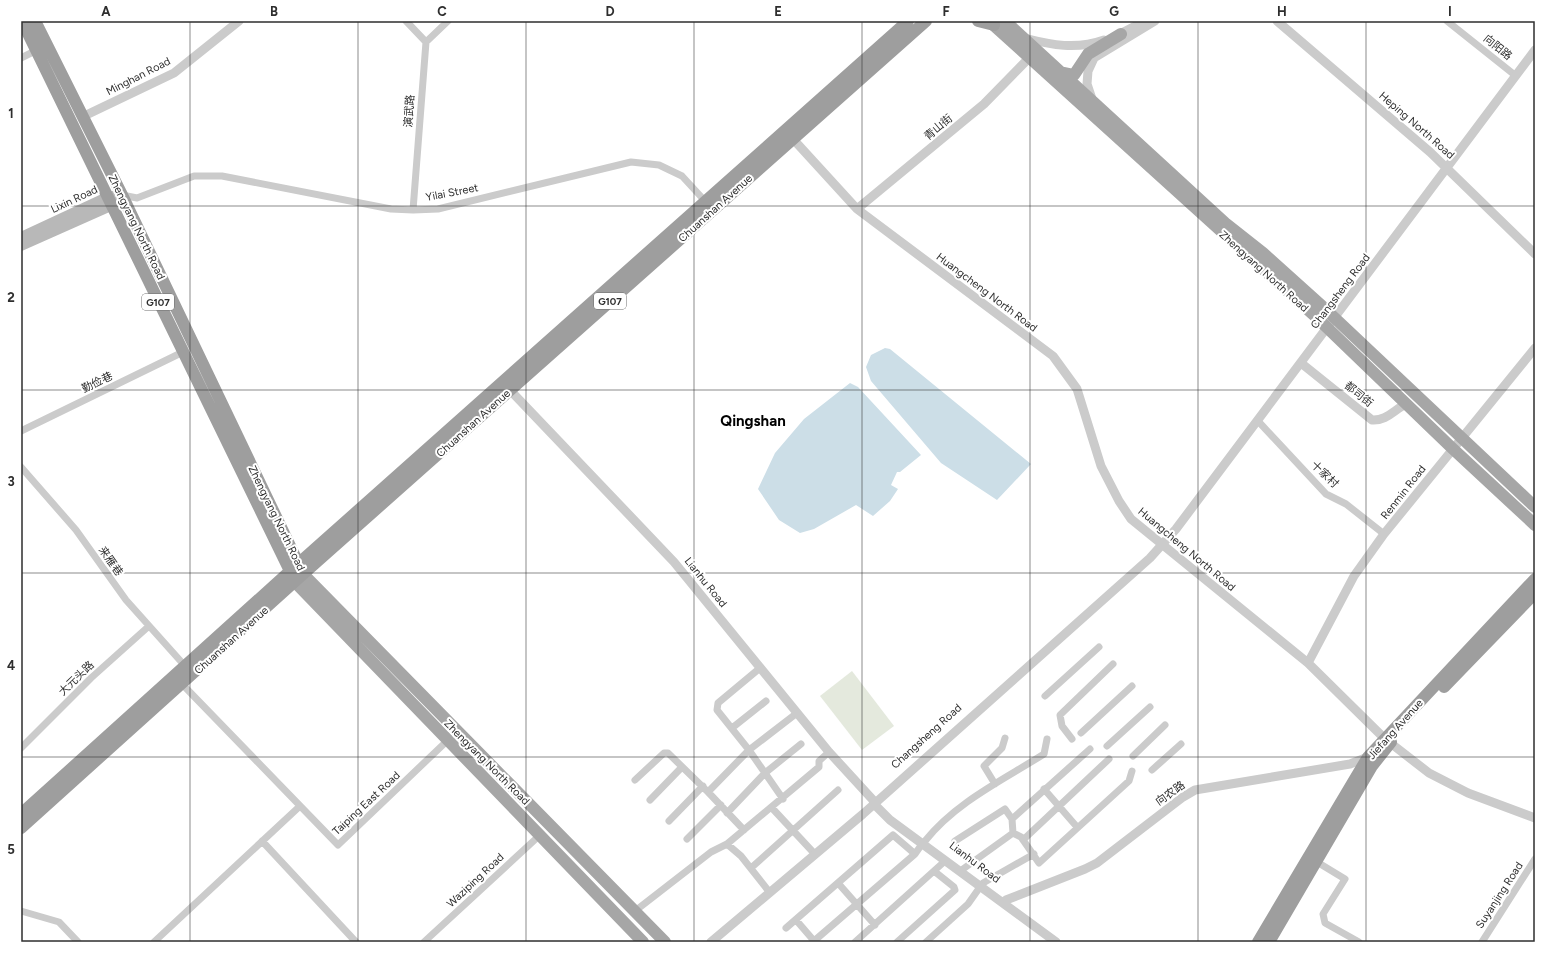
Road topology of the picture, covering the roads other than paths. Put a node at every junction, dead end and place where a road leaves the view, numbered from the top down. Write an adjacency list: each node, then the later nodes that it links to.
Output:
1 (22, 21): 19 (highway, Zhengyang North Road / G107)
2 (35, 21): 26 (highway, Zhengyang North Road / G107)
3 (234, 21): 26 (street, Minghan Road)
4 (239, 21): 26 (street, Minghan Road)
5 (406, 21): 18 (street)
6 (448, 21): 18 (street)
7 (908, 21): 30 (highway, Chuanshan Avenue / G107)
8 (978, 21): 15 (highway)
9 (1005, 21): 17 (main road, Zhengyang North Road)
10 (1145, 21): 16 (street)
11 (1155, 21): 25 (street)
12 (1277, 21): 28 (street, Heping North Road)
13 (1447, 21): 24 (street, 向阳路)
14 (928, 22): 27 (highway, Chuanshan Avenue / G107)
15 (991, 23): 22 (main road, Zhengyang North Road)
16 (1121, 34): 17 (street); 23 (main road)
17 (1024, 38): 23 (main road, Zhengyang North Road)
18 (426, 42): 32 (street, 演武路)
19 (36, 50): 21 (street); 31 (highway, Zhengyang North Road / G107)
20 (1535, 50): 24 (street, Changsheng Road)
21 (21, 58)
22 (1029, 58): 33 (street, 青山街); 38 (main road, Zhengyang North Road)
23 (1060, 72): 25 (main road, Zhengyang North Road)
24 (1516, 76): 28 (street, Changsheng Road)
25 (1094, 103): 37 (main road, Zhengyang North Road)
26 (82, 115): 29 (highway, Zhengyang North Road / G107)
27 (793, 139): 33 (street, Huangcheng North Road); 42 (highway, Chuanshan Avenue / G107)
28 (1447, 168): 36 (street, Heping North Road); 37 (street, Changsheng Road)
29 (122, 195): 31 (main road, Lixin Road); 32 (street, Yilai Street); 53 (highway, Zhengyang North Road / G107)
30 (705, 201): 32 (street, Yilai Street); 53 (highway, Chuanshan Avenue / G107)
31 (109, 202): 34 (main road, Lixin Road); 35 (main road, Lixin Road); 40 (highway, Zhengyang North Road / G107)
32 (413, 210)
33 (857, 210): 52 (street, Huangcheng North Road)
34 (21, 237)
35 (21, 246)
36 (1535, 254)
37 (1335, 318): 38 (street, Changsheng Road); 46 (main road, Zhengyang North Road)
38 (1327, 328): 41 (street, Changsheng Road); 43 (main road, Zhengyang North Road)
39 (1535, 348): 46 (street, Renmin Road)
40 (183, 352): 45 (street, 勤俭巷); 53 (highway, Zhengyang North Road / G107)
41 (1301, 363): 43 (street, 都司街); 44 (street, Changsheng Road)
42 (510, 390): 53 (highway, Chuanshan Avenue / G107); 61 (street, Lianhu Road)
43 (1406, 404): 47 (main road, Zhengyang North Road)
44 (1258, 421): 51 (street, 十家村); 52 (street, Changsheng Road)
45 (21, 431)
46 (1462, 437): 47 (street, Renmin Road); 49 (main road, Zhengyang North Road)
47 (1452, 448): 50 (main road, Zhengyang North Road); 51 (street, Renmin Road)
48 (21, 467): 56 (street, 来雁巷)
49 (1535, 507)
50 (1535, 525)
51 (1384, 534): 58 (street, Renmin Road)
52 (1162, 544): 58 (street, Huangcheng North Road); 98 (street, Changsheng Road)
53 (297, 573): 60 (highway, Chuanshan Avenue); 62 (highway, Chuanshan Avenue); 74 (main road, Zhengyang North Road); 135 (main road, Zhengyang North Road)
54 (1535, 579): 75 (highway, Jiefang Avenue)
55 (1535, 593): 75 (highway, Jiefang Avenue)
56 (149, 626): 60 (street, 来雁巷); 79 (street, 大元头路)
57 (1099, 647): 64 (street)
58 (1308, 663): 75 (street, Huangcheng North Road)
59 (1114, 664): 73 (street)
60 (185, 666): 104 (highway, Chuanshan Avenue)
61 (760, 668): 67 (street, Lianhu Road); 69 (street)
62 (182, 684): 101 (street, Taiping East Road); 109 (highway, Chuanshan Avenue)
63 (1132, 686): 70 (street)
64 (1045, 696)
65 (766, 701): 69 (street)
66 (1150, 707): 78 (street)
67 (797, 713): 81 (street); 82 (street, Lianhu Road)
68 (1165, 725): 83 (street)
69 (732, 728): 81 (street)
70 (1081, 733)
71 (1005, 738): 91 (street)
72 (1047, 738): 91 (street)
73 (1072, 739)
74 (448, 740): 101 (street, Taiping East Road); 113 (main road, Zhengyang North Road)
75 (1387, 740): 84 (highway, Jiefang Avenue); 105 (street, Huangcheng North Road); 125 (highway, Jiefang Avenue)
76 (802, 744): 89 (street)
77 (1181, 744): 87 (street)
78 (1107, 746)
79 (21, 748)
80 (1090, 749): 93 (street)
81 (749, 750): 89 (street); 95 (street)
82 (829, 752): 97 (street); 98 (street, Lianhu Road)
83 (1133, 756)
84 (1368, 757): 132 (street, 向农路); 153 (highway, Jiefang Avenue)
85 (1109, 758): 100 (street)
86 (682, 767): 90 (street); 92 (street); 96 (street)
87 (1152, 770)
88 (1132, 771): 108 (street)
89 (765, 772): 97 (street); 103 (street)
90 (635, 780)
91 (996, 784): 118 (street)
92 (702, 786): 95 (street); 107 (street)
93 (1044, 789): 100 (street); 106 (street)
94 (838, 790): 111 (street)
95 (708, 792): 99 (street)
96 (650, 800)
97 (783, 800): 102 (street)
98 (875, 802): 118 (street, Lianhu Road); 120 (street, Changsheng Road); 147 (street, Changsheng Road)
99 (721, 805): 103 (street); 114 (street)
100 (1058, 805): 108 (street); 115 (street)
101 (300, 806): 116 (street)
102 (772, 808): 110 (street); 111 (street)
103 (727, 813): 110 (street)
104 (21, 814)
105 (1535, 818)
106 (1012, 819): 112 (street); 117 (street)
107 (670, 821)
108 (1077, 827): 122 (street)
109 (21, 828)
110 (744, 830): 119 (street)
111 (793, 830): 120 (street); 126 (street)
112 (1014, 833): 115 (street); 127 (street)
113 (540, 835): 143 (street, Waziping Road); 144 (main road, Zhengyang North Road)
114 (687, 839)
115 (1023, 840): 122 (street)
116 (262, 841): 141 (street); 142 (street)
117 (955, 841)
118 (924, 842): 121 (street); 124 (street, Lianhu Road); 127 (street, Lianhu Road)
119 (727, 844): 126 (street); 135 (street)
120 (812, 851): 131 (street, Changsheng Road)
121 (915, 854): 129 (street); 133 (street)
122 (1034, 854): 130 (street)
123 (1535, 859): 156 (street, Suyanjing Road)
124 (945, 861): 128 (street); 130 (street, Lianhu Road)
125 (1317, 862): 154 (highway, Jiefang Avenue); 155 (street)
126 (751, 868): 131 (street)
127 (963, 869): 130 (street, Lianhu Road)
128 (934, 871): 137 (street); 149 (street)
129 (838, 883): 133 (street); 136 (street)
130 (981, 885): 132 (street, Lianhu Road); 150 (street); 151 (street, Lianhu Road)
131 (767, 889): 146 (street, Changsheng Road)
132 (1006, 900): 152 (street, Lianhu Road)
133 (856, 904): 137 (street); 139 (street)
134 (21, 911): 140 (street)
135 (635, 912): 145 (main road, Zhengyang North Road)
136 (796, 920): 138 (street); 139 (street)
137 (875, 924): 148 (street)
138 (786, 928)
139 (814, 941)
140 (78, 942)
141 (154, 942)
142 (356, 942)
143 (424, 942)
144 (643, 942)
145 (665, 942)
146 (703, 942)
147 (710, 942)
148 (855, 942)
149 (897, 942)
150 (926, 942)
151 (1056, 942)
152 (1065, 942)
153 (1258, 942)
154 (1269, 942)
155 (1359, 942)
156 (1482, 942)

